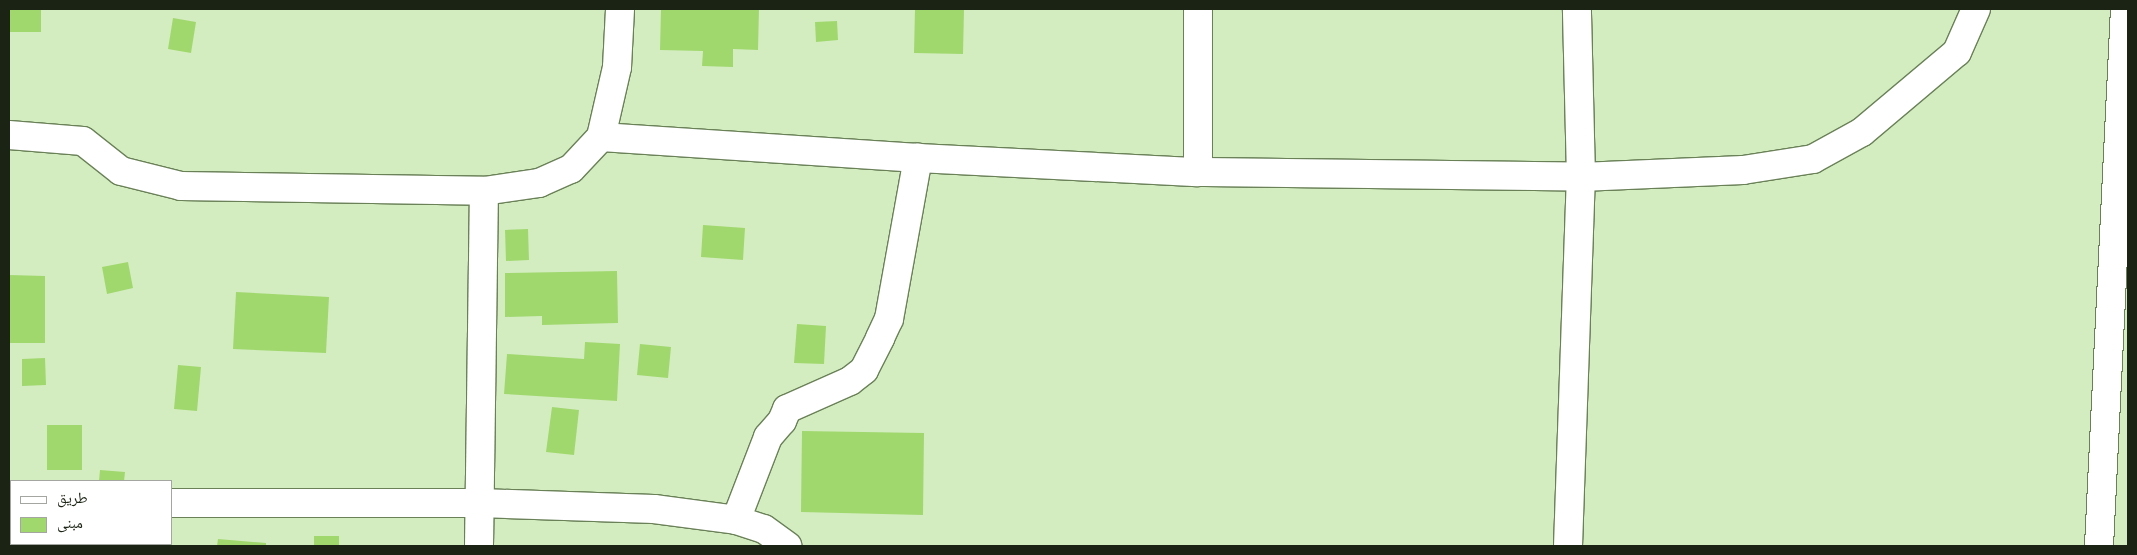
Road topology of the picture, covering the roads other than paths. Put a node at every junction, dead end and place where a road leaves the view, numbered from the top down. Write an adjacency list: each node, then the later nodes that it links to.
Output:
1 (620, 9): 7 (street)
2 (1198, 9): 9 (street)
3 (1577, 9): 10 (street)
4 (1976, 9): 10 (street)
5 (2125, 9): 18 (street)
6 (9, 134): 11 (street)
7 (601, 137): 8 (street); 11 (street)
8 (918, 158): 9 (street); 14 (street)
9 (1198, 172): 10 (street)
10 (1581, 177): 17 (street)
11 (484, 191): 13 (street)
12 (172, 503): 13 (street)
13 (480, 503): 14 (street); 15 (street)
14 (736, 520): 16 (street)
15 (479, 546)
16 (786, 546)
17 (1568, 546)
18 (2099, 546)

